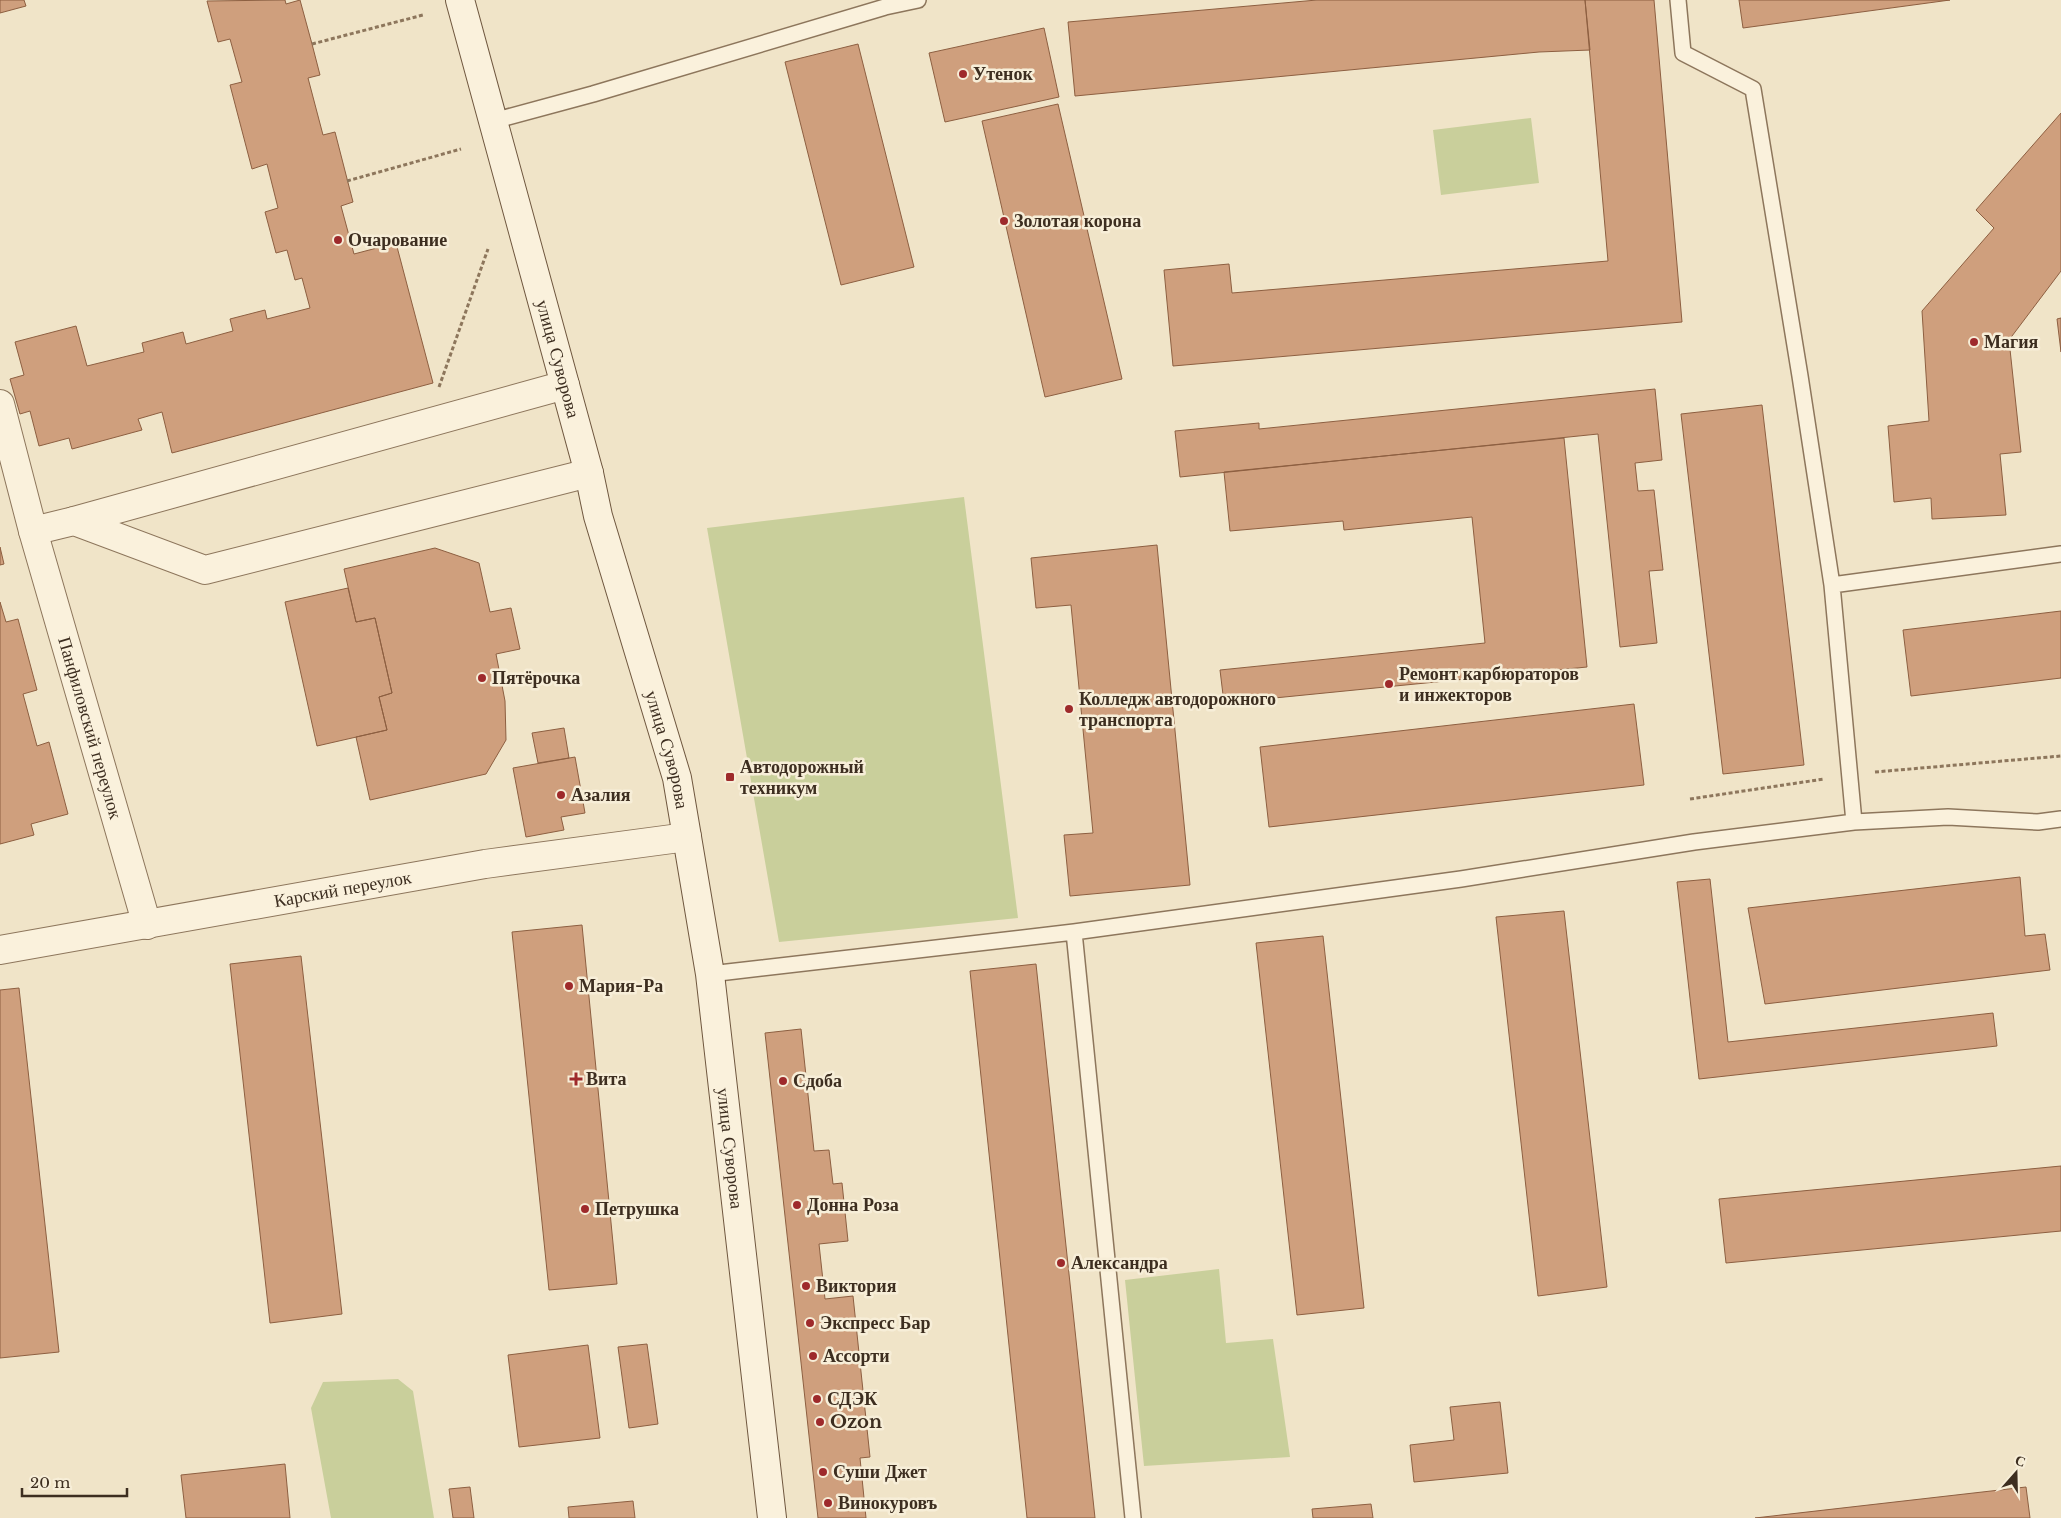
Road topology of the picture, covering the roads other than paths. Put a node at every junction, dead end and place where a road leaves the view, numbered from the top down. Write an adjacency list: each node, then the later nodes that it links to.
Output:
1 (460, 0): 4 (street, улица Суворова)
2 (918, 0): 4 (lane)
3 (1678, 0): 11 (lane)
4 (493, 121): 5 (street, улица Суворова)
5 (565, 385): 7 (street, улица Суворова); 8 (street)
6 (0, 404): 9 (street, Панфиловский переулок)
7 (589, 472): 8 (street); 14 (street, улица Суворова)
8 (74, 521): 9 (street)
9 (33, 531): 15 (street, Панфиловский переулок)
10 (2061, 554): 11 (lane)
11 (1832, 585): 13 (lane)
12 (2061, 819): 13 (lane)
13 (1854, 822): 16 (lane)
14 (687, 837): 15 (street, Карский переулок); 18 (street, улица Суворова)
15 (147, 924): 17 (street, Карский переулок)
16 (1074, 932): 18 (lane); 20 (lane)
17 (0, 950)
18 (710, 974): 19 (street, улица Суворова)
19 (772, 1518)
20 (1133, 1518)

